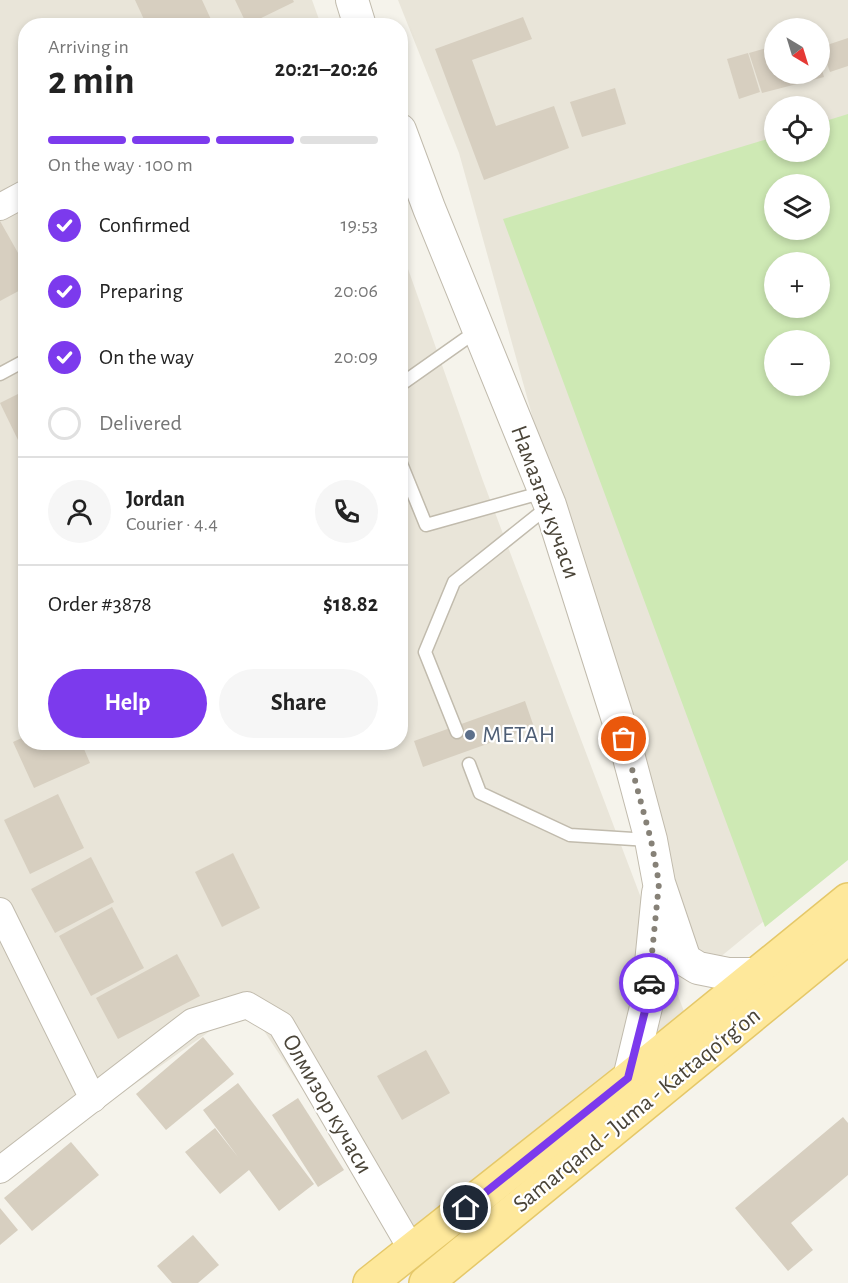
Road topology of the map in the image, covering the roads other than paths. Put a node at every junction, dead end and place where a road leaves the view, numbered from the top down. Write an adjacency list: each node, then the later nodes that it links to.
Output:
1 (408, 157): 4 (street, Намазгах кучаси)
2 (18, 197): 3 (street)
3 (0, 207)
4 (479, 330): 7 (lane); 9 (street, Намазгах кучаси)
5 (18, 364): 6 (lane)
6 (0, 374)
7 (408, 379)
8 (408, 481): 9 (lane)
9 (548, 499): 10 (lane); 12 (street, Намазгах кучаси)
10 (457, 732)
11 (469, 764): 12 (lane)
12 (651, 840): 13 (street, Намазгах кучаси)
13 (659, 883): 17 (street); 18 (street)
14 (848, 900): 17 (main road, Samarqand - Juma - Kattaqo‘rg‘on)
15 (0, 910): 19 (street)
16 (848, 937): 23 (main road, Samarqand - Juma - Kattaqo‘rg‘on)
17 (756, 974): 18 (main road, Samarqand - Juma - Kattaqo‘rg‘on)
18 (628, 1078): 21 (main road, Samarqand - Juma - Kattaqo‘rg‘on)
19 (93, 1099): 20 (street, Олмизор кучаси); 21 (street, Олмизор кучаси)
20 (0, 1170)
21 (412, 1251): 22 (main road, Samarqand - Juma - Kattaqo‘rg‘on)
22 (370, 1283)
23 (426, 1283)

